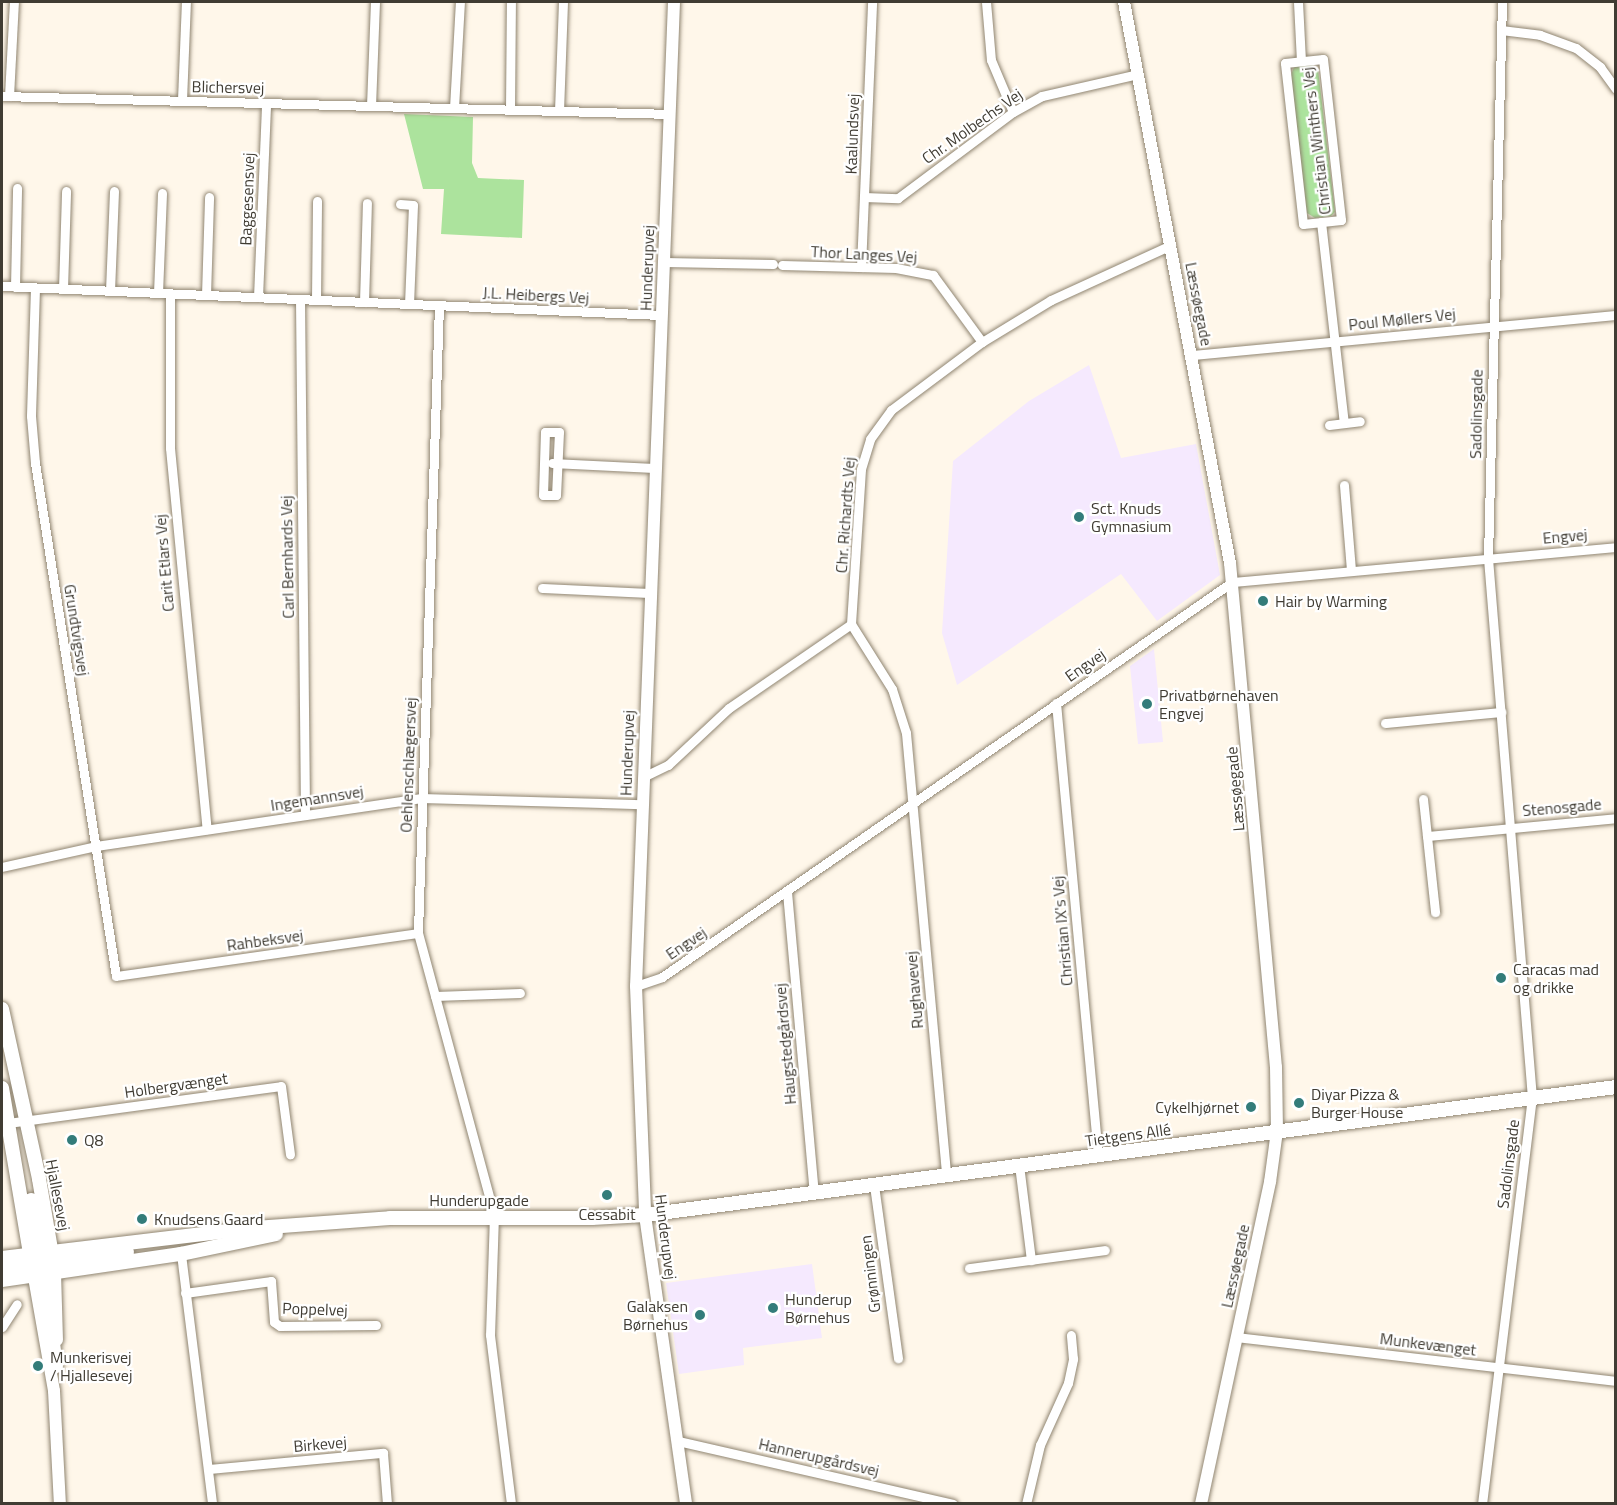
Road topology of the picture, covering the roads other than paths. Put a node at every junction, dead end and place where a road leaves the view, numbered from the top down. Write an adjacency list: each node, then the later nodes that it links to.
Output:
1 (14, 2): 17 (street)
2 (186, 2): 18 (street)
3 (375, 2): 20 (street)
4 (460, 2): 21 (street)
5 (511, 2): 22 (street)
6 (563, 2): 23 (street)
7 (674, 2): 25 (street, Hunderupvej)
8 (872, 2): 31 (street, Kaalundsvej)
9 (986, 2): 24 (street)
10 (1124, 2): 15 (street, Læssøegade)
11 (1298, 2): 14 (street, Christian Winthers Vej)
12 (1502, 2): 13 (street, Sadolinsgade)
13 (1501, 30): 16 (street); 55 (street, Sadolinsgade)
14 (1301, 61): 35 (street, Christian Winthers Vej); 35 (street, Christian Winthers Vej)
15 (1138, 74): 24 (street, Chr. Molbechs Vej); 36 (street, Læssøegade)
16 (1616, 89)
17 (5, 96): 18 (street, Blichersvej)
18 (182, 100): 19 (street, Blichersvej)
19 (266, 103): 20 (street, Blichersvej); 47 (street, Baggesensvej)
20 (370, 106): 21 (street, Blichersvej)
21 (454, 108): 22 (street, Blichersvej)
22 (510, 110): 23 (street, Blichersvej)
23 (559, 111): 25 (street, Blichersvej)
24 (1013, 112): 31 (street, Chr. Molbechs Vej)
25 (670, 114): 37 (street, Hunderupvej)
26 (17, 188): 40 (street)
27 (66, 191): 42 (street)
28 (114, 191): 43 (street)
29 (162, 193): 44 (street)
30 (209, 197): 46 (street)
31 (864, 197): 38 (street, Kaalundsvej)
32 (317, 201): 49 (street)
33 (367, 203): 50 (street)
34 (400, 204): 51 (street)
35 (1321, 222): 56 (street, Christian Winthers Vej)
36 (1171, 245): 57 (street, Chr. Richardts Vej); 58 (street, Læssøegade)
37 (663, 262): 38 (street, Thor Langes Vej); 53 (street, Hunderupvej)
38 (861, 267): 57 (street, Thor Langes Vej)
39 (2, 286): 40 (street, J.L. Heibergs Vej)
40 (15, 287): 41 (street, J.L. Heibergs Vej)
41 (35, 288): 42 (street, J.L. Heibergs Vej); 86 (street, Grundtvigsvej)
42 (63, 289): 43 (street, J.L. Heibergs Vej)
43 (111, 291): 44 (street, J.L. Heibergs Vej)
44 (158, 293): 45 (street, J.L. Heibergs Vej)
45 (170, 294): 46 (street, J.L. Heibergs Vej); 84 (street, Carit Etlars Vej)
46 (206, 295): 47 (street, J.L. Heibergs Vej)
47 (258, 297): 48 (street, J.L. Heibergs Vej)
48 (300, 299): 49 (street, J.L. Heibergs Vej); 81 (street, Carl Bernhards Vej)
49 (316, 300): 50 (street, J.L. Heibergs Vej)
50 (364, 302): 51 (street, J.L. Heibergs Vej)
51 (409, 304): 52 (street, J.L. Heibergs Vej)
52 (439, 306): 53 (street, J.L. Heibergs Vej); 77 (street, Oehlenschlægersvej)
53 (661, 315): 64 (street, Hunderupvej)
54 (1616, 315): 55 (street, Poul Møllers Vej)
55 (1493, 325): 56 (street, Poul Møllers Vej); 67 (street, Sadolinsgade)
56 (1336, 341): 58 (street, Poul Møllers Vej); 60 (street, Christian Winthers Vej)
57 (982, 342): 72 (street, Chr. Richardts Vej)
58 (1192, 355): 69 (street, Læssøegade)
59 (1360, 421): 60 (street)
60 (1344, 423): 61 (street)
61 (1329, 424)
62 (544, 463): 63 (street); 63 (street); 63 (street)
63 (558, 464): 64 (street)
64 (654, 468): 71 (street, Hunderupvej)
65 (1344, 485): 68 (street)
66 (1616, 547): 67 (street, Engvej)
67 (1488, 558): 68 (street, Engvej); 74 (street, Sadolinsgade)
68 (1351, 571): 69 (street, Engvej)
69 (1233, 582): 73 (street, Engvej); 101 (street, Læssøegade)
70 (542, 588): 71 (street)
71 (650, 593): 76 (street, Hunderupvej)
72 (851, 624): 76 (street); 79 (street, Rughavevej)
73 (1056, 704): 79 (street, Engvej); 103 (street, Christian IX's Vej)
74 (1501, 712): 75 (street); 83 (street, Sadolinsgade)
75 (1385, 723)
76 (643, 777): 80 (street, Hunderupvej)
77 (422, 798): 80 (street, Ingemannsvej); 81 (street, Ingemannsvej); 90 (street, Oehlenschlægersvej)
78 (1423, 799): 85 (street)
79 (912, 803): 88 (street, Engvej); 105 (street, Rughavevej)
80 (642, 804): 92 (street, Hunderupvej)
81 (305, 815): 84 (street, Ingemannsvej)
82 (1616, 818): 83 (street, Stenosgade)
83 (1512, 826): 85 (street); 98 (street, Sadolinsgade)
84 (207, 829): 86 (street, Ingemannsvej)
85 (1427, 836): 89 (street)
86 (96, 846): 87 (street, Ingemannsvej); 91 (street, Grundtvigsvej)
87 (2, 867)
88 (787, 892): 92 (street, Engvej); 107 (street, Haugstedgårdsvej)
89 (1435, 912)
90 (418, 933): 91 (street, Rahbeksvej); 94 (street, Oehlenschlægersvej)
91 (116, 976)
92 (636, 986): 109 (street, Hunderupvej)
93 (520, 993): 94 (street)
94 (435, 996): 108 (street, Oehlenschlægersvej)
95 (2, 1009): 99 (main road, Hjallesevej)
96 (1616, 1087): 98 (main road, Tietgens Allé)
97 (2, 1088): 100 (main road, Hjallesevej)
98 (1532, 1098): 101 (main road, Tietgens Allé); 127 (street, Sadolinsgade)
99 (26, 1120): 100 (street, Holbergvænget); 102 (street, Holbergvænget); 115 (main road, Hjallesevej)
100 (9, 1128): 115 (main road, Hjallesevej)
101 (1277, 1131): 103 (main road, Tietgens Allé); 124 (street, Læssøegade)
102 (290, 1154)
103 (1098, 1155): 104 (main road, Tietgens Allé)
104 (1019, 1165): 105 (main road, Tietgens Allé); 114 (street)
105 (946, 1175): 106 (main road, Tietgens Allé)
106 (874, 1185): 107 (main road, Tietgens Allé); 125 (street, Grønningen)
107 (814, 1192): 109 (main road, Tietgens Allé)
108 (494, 1215): 109 (main road, Hunderupgade); 110 (main road, Hunderupgade); 135 (street, Oehlenschlægersvej)
109 (645, 1215): 130 (street, Hunderupvej)
110 (313, 1226): 112 (main road, Hunderupgade); 115 (main road, Hunderupgade)
111 (1105, 1250): 114 (street)
112 (181, 1254): 115 (main road, Hunderupgade); 119 (street)
113 (2, 1258): 115 (main road)
114 (1031, 1260): 116 (street)
115 (43, 1263): 117 (main road); 118 (main road); 126 (main road); 129 (street, Hjallesevej)
116 (969, 1268)
117 (2, 1270)
118 (2, 1280)
119 (185, 1293): 121 (street, Poppelvej); 131 (street)
120 (17, 1304): 122 (street)
121 (376, 1325)
122 (2, 1327)
123 (1071, 1335): 138 (street)
124 (1236, 1337): 127 (street, Munkevænget); 139 (street, Læssøegade)
125 (898, 1358)
126 (56, 1366): 129 (street, Hjallesevej)
127 (1498, 1368): 128 (street, Munkevænget); 140 (street, Sadolinsgade)
128 (1616, 1381)
129 (54, 1391): 132 (street, Hjallesevej)
130 (678, 1441): 136 (street, Hunderupvej); 137 (street, Hannerupgårdsvej)
131 (209, 1469): 133 (street); 134 (street, Birkevej)
132 (60, 1503)
133 (212, 1503)
134 (387, 1503)
135 (511, 1503)
136 (686, 1503)
137 (953, 1503)
138 (1026, 1503)
139 (1201, 1503)
140 (1482, 1503)

